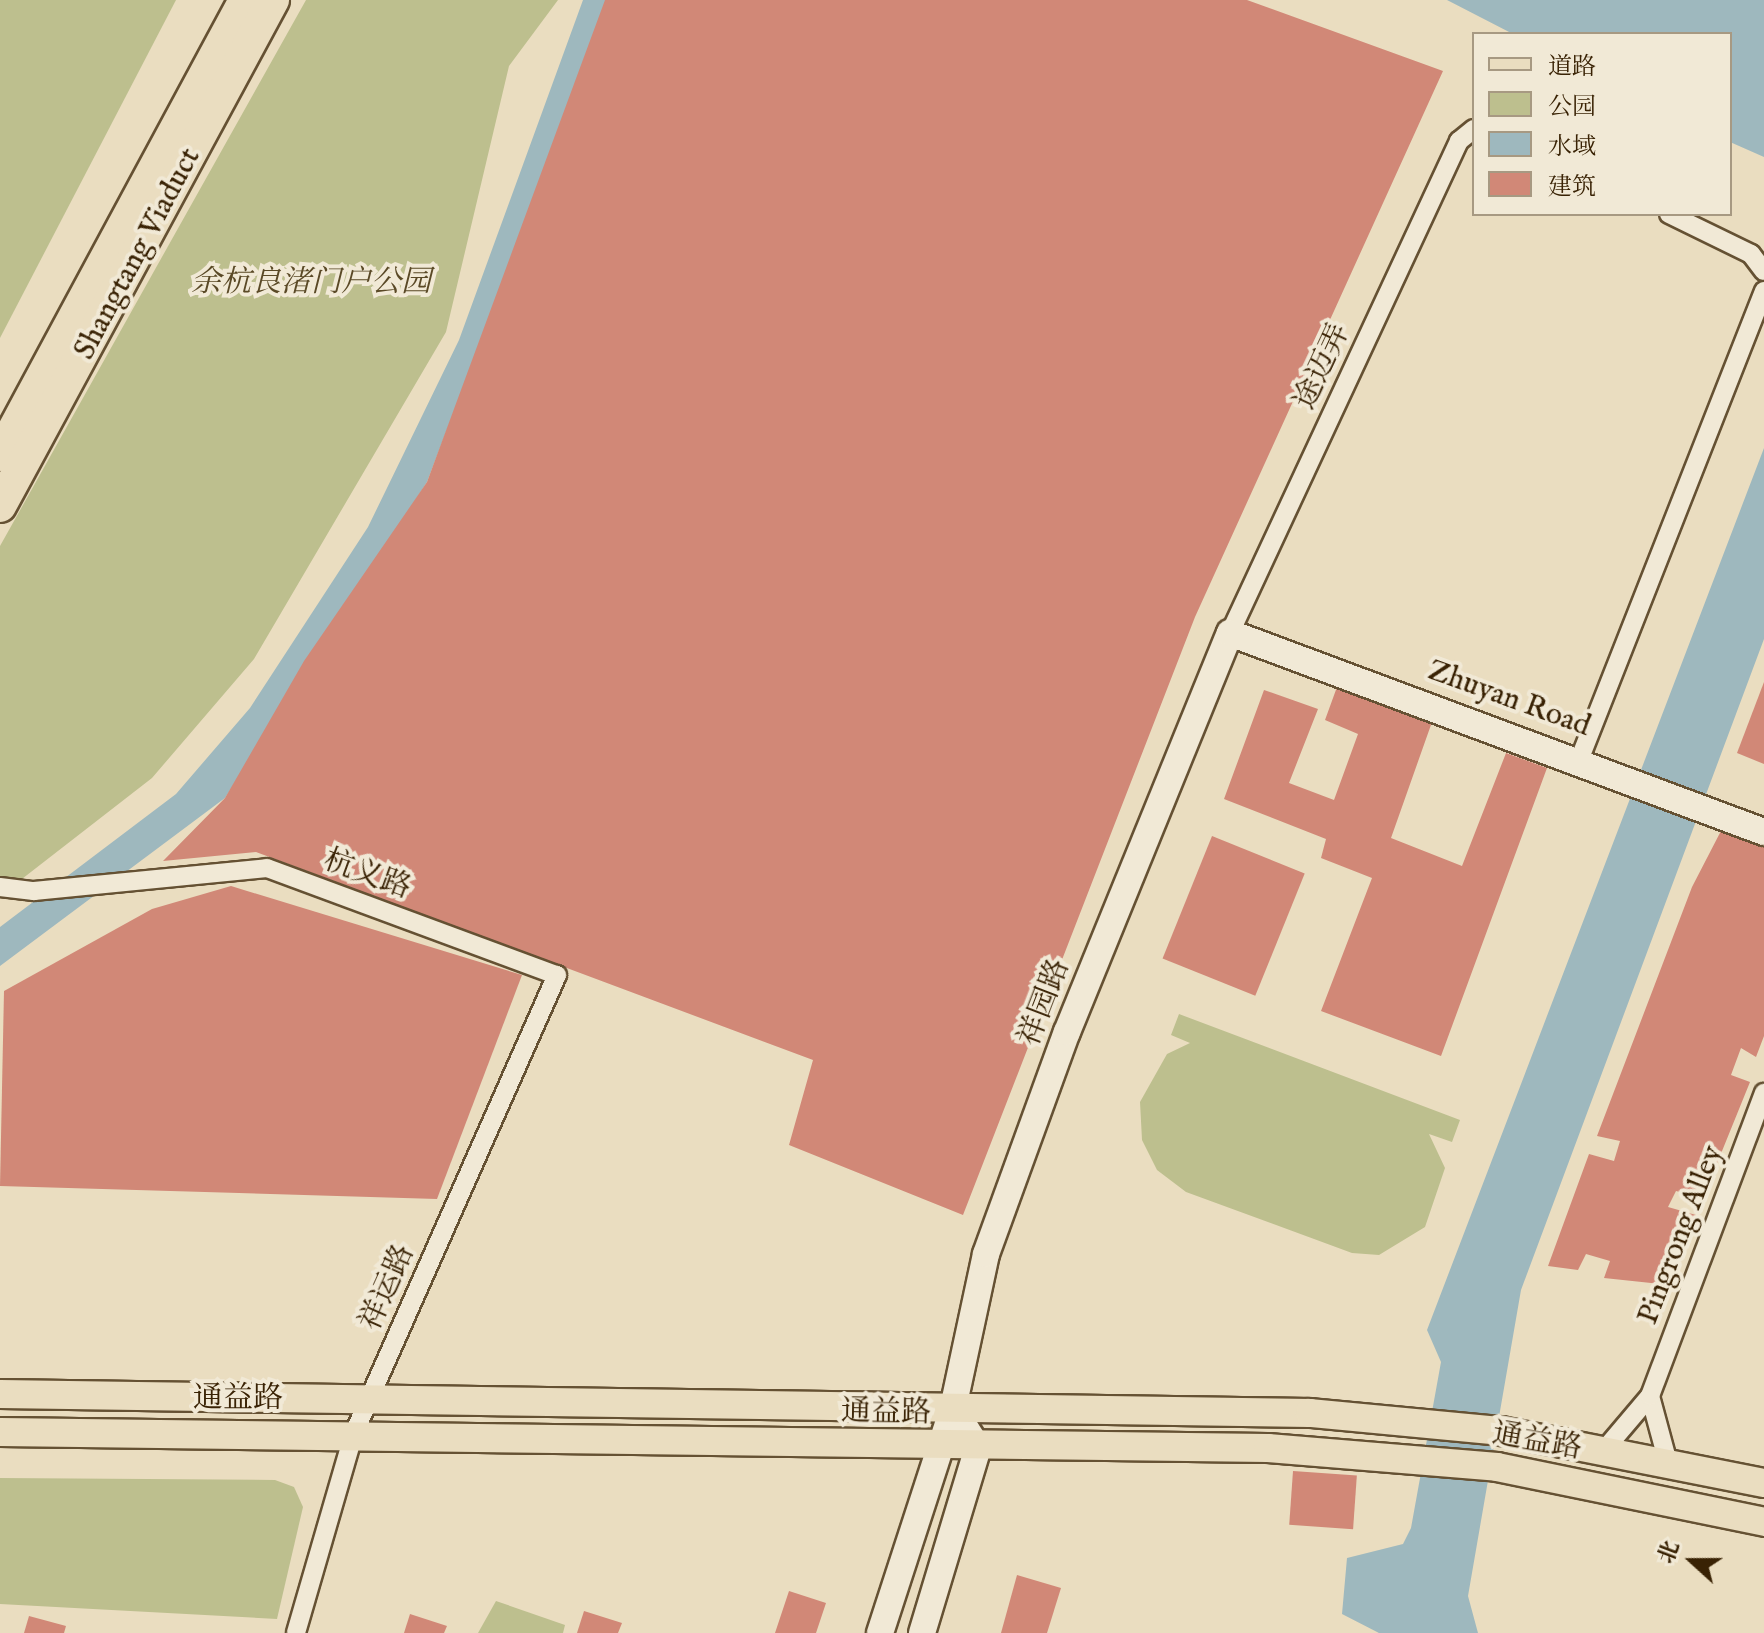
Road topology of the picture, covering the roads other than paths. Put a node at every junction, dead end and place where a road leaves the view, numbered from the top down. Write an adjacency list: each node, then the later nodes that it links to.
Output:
1 (245, 0): 7 (highway, Shangtang Viaduct)
2 (273, 0): 8 (highway, Shangtang Viaduct)
3 (1472, 131): 9 (street, 途迈弄)
4 (1673, 216): 5 (street)
5 (1764, 271)
6 (1764, 291): 10 (street)
7 (0, 455)
8 (0, 506)
9 (1230, 633): 10 (street, Zhuyan Road); 18 (street, 祥园路)
10 (1580, 758): 11 (street, Zhuyan Road)
11 (1764, 832)
12 (0, 887): 13 (street, 杭义路)
13 (557, 975): 17 (street, 祥运路)
14 (1764, 1093): 16 (street, Pingrong Alley)
15 (0, 1394): 17 (main road, 通益路)
16 (1650, 1396): 23 (street, Pingrong Alley); 24 (street)
17 (369, 1397): 18 (main road, 通益路); 20 (street, 祥运路)
18 (953, 1408): 21 (street); 22 (street, 祥园路); 23 (main road, 通益路)
19 (0, 1432): 20 (main road, 通益路)
20 (354, 1433): 22 (main road, 通益路); 27 (street, 祥运路)
21 (978, 1448): 22 (main road, 通益路); 26 (main road, 通益路); 29 (street)
22 (935, 1449): 28 (street, 祥园路)
23 (1605, 1449): 24 (main road, 通益路)
24 (1667, 1459): 25 (main road, 通益路)
25 (1764, 1483)
26 (1764, 1522)
27 (296, 1633)
28 (880, 1633)
29 (922, 1633)

